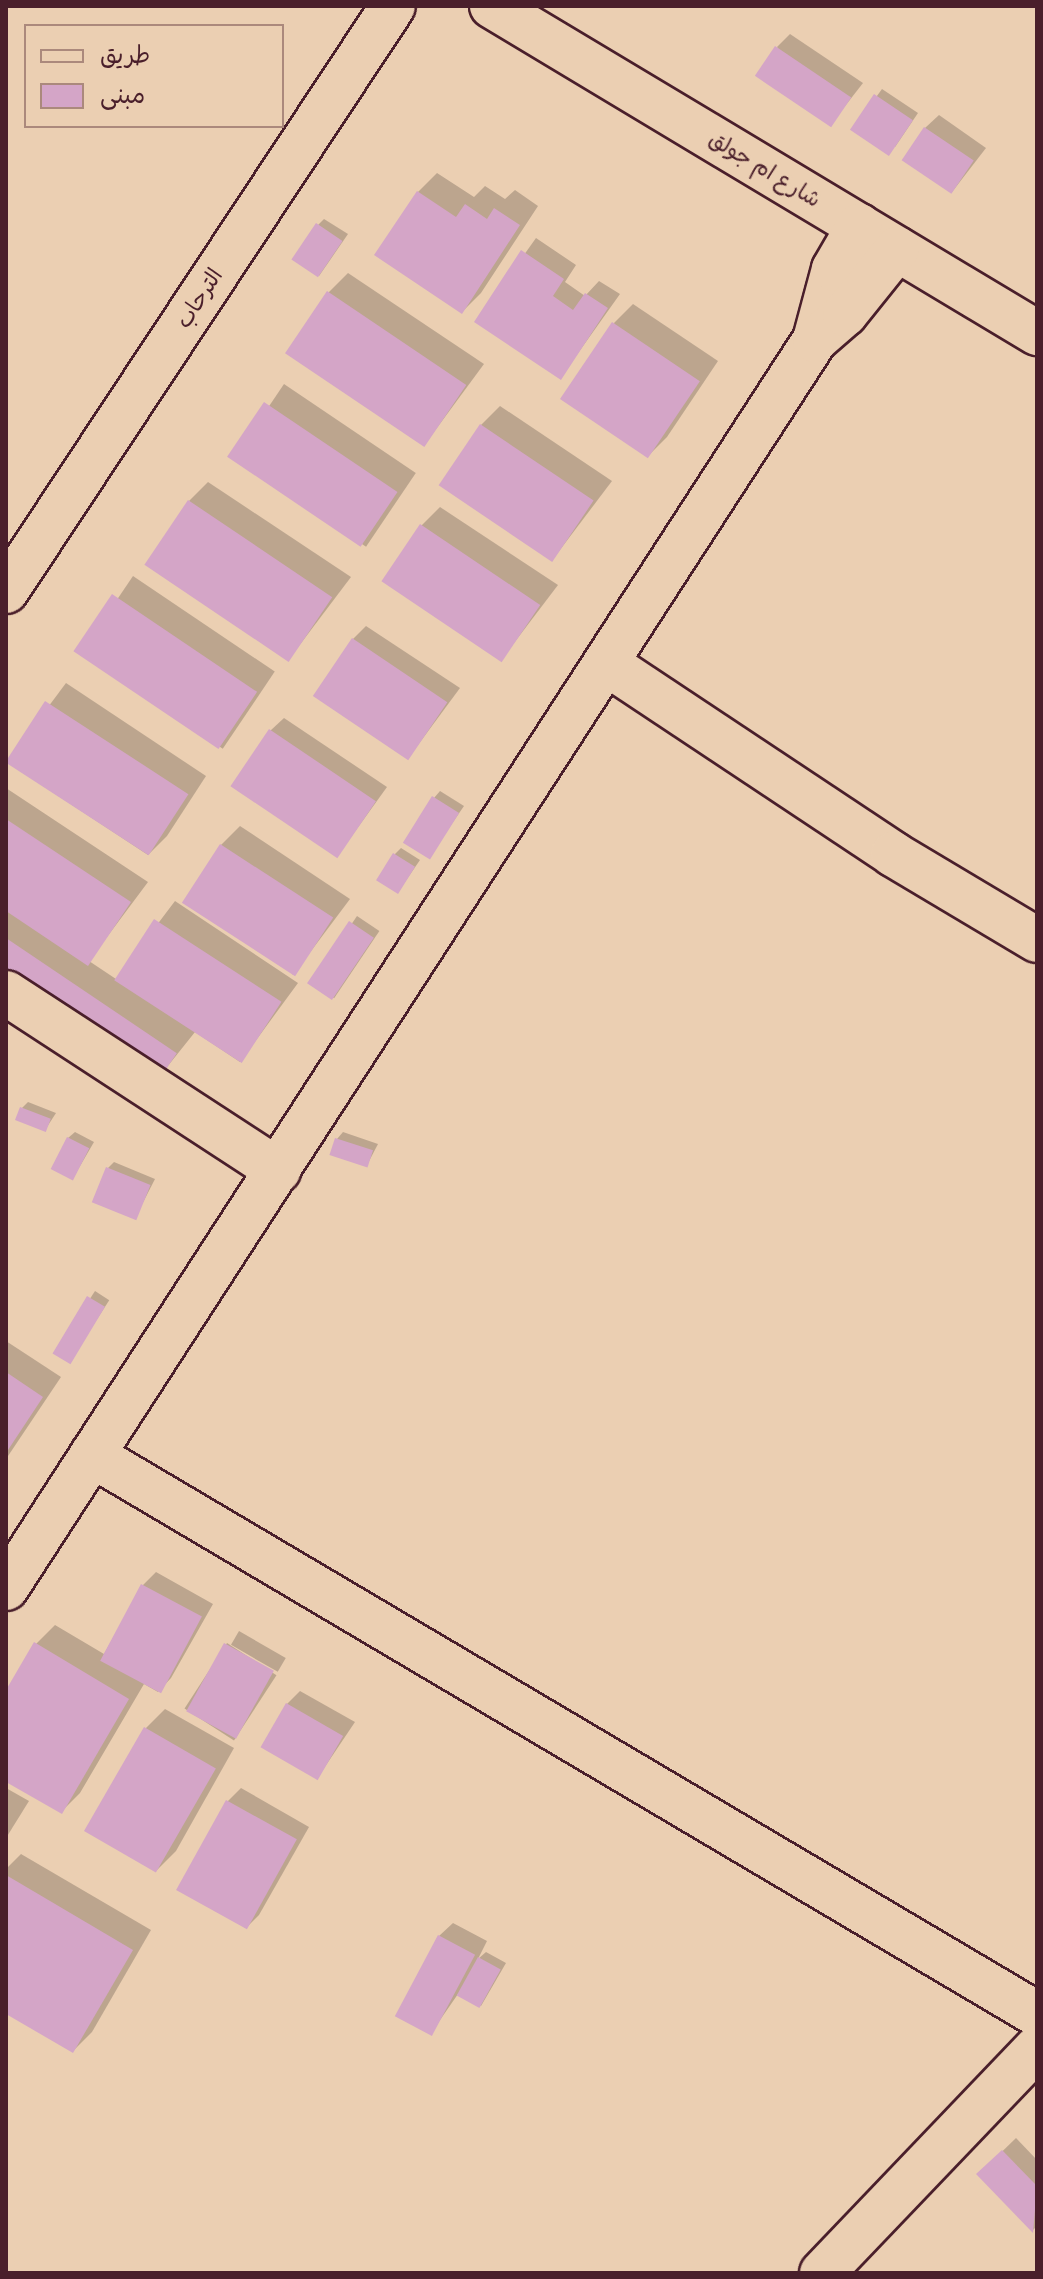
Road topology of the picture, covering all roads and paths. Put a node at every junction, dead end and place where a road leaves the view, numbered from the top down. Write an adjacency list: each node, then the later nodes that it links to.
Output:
1 (393, 6): 7 (street, الترحاب)
2 (492, 6): 3 (street, شارع ام جولق)
3 (859, 226): 4 (street, شارع ام جولق); 6 (street)
4 (897, 249): 5 (street, شارع ام جولق); 6 (street)
5 (1037, 333)
6 (815, 340): 8 (street)
7 (6, 591)
8 (606, 663): 9 (street); 11 (street)
9 (1037, 940)
10 (6, 993): 11 (street)
11 (278, 1170): 12 (street)
12 (92, 1455): 13 (street); 14 (street)
13 (6, 1588)
14 (1037, 2014)
15 (1037, 2048): 16 (street)
16 (822, 2273)

